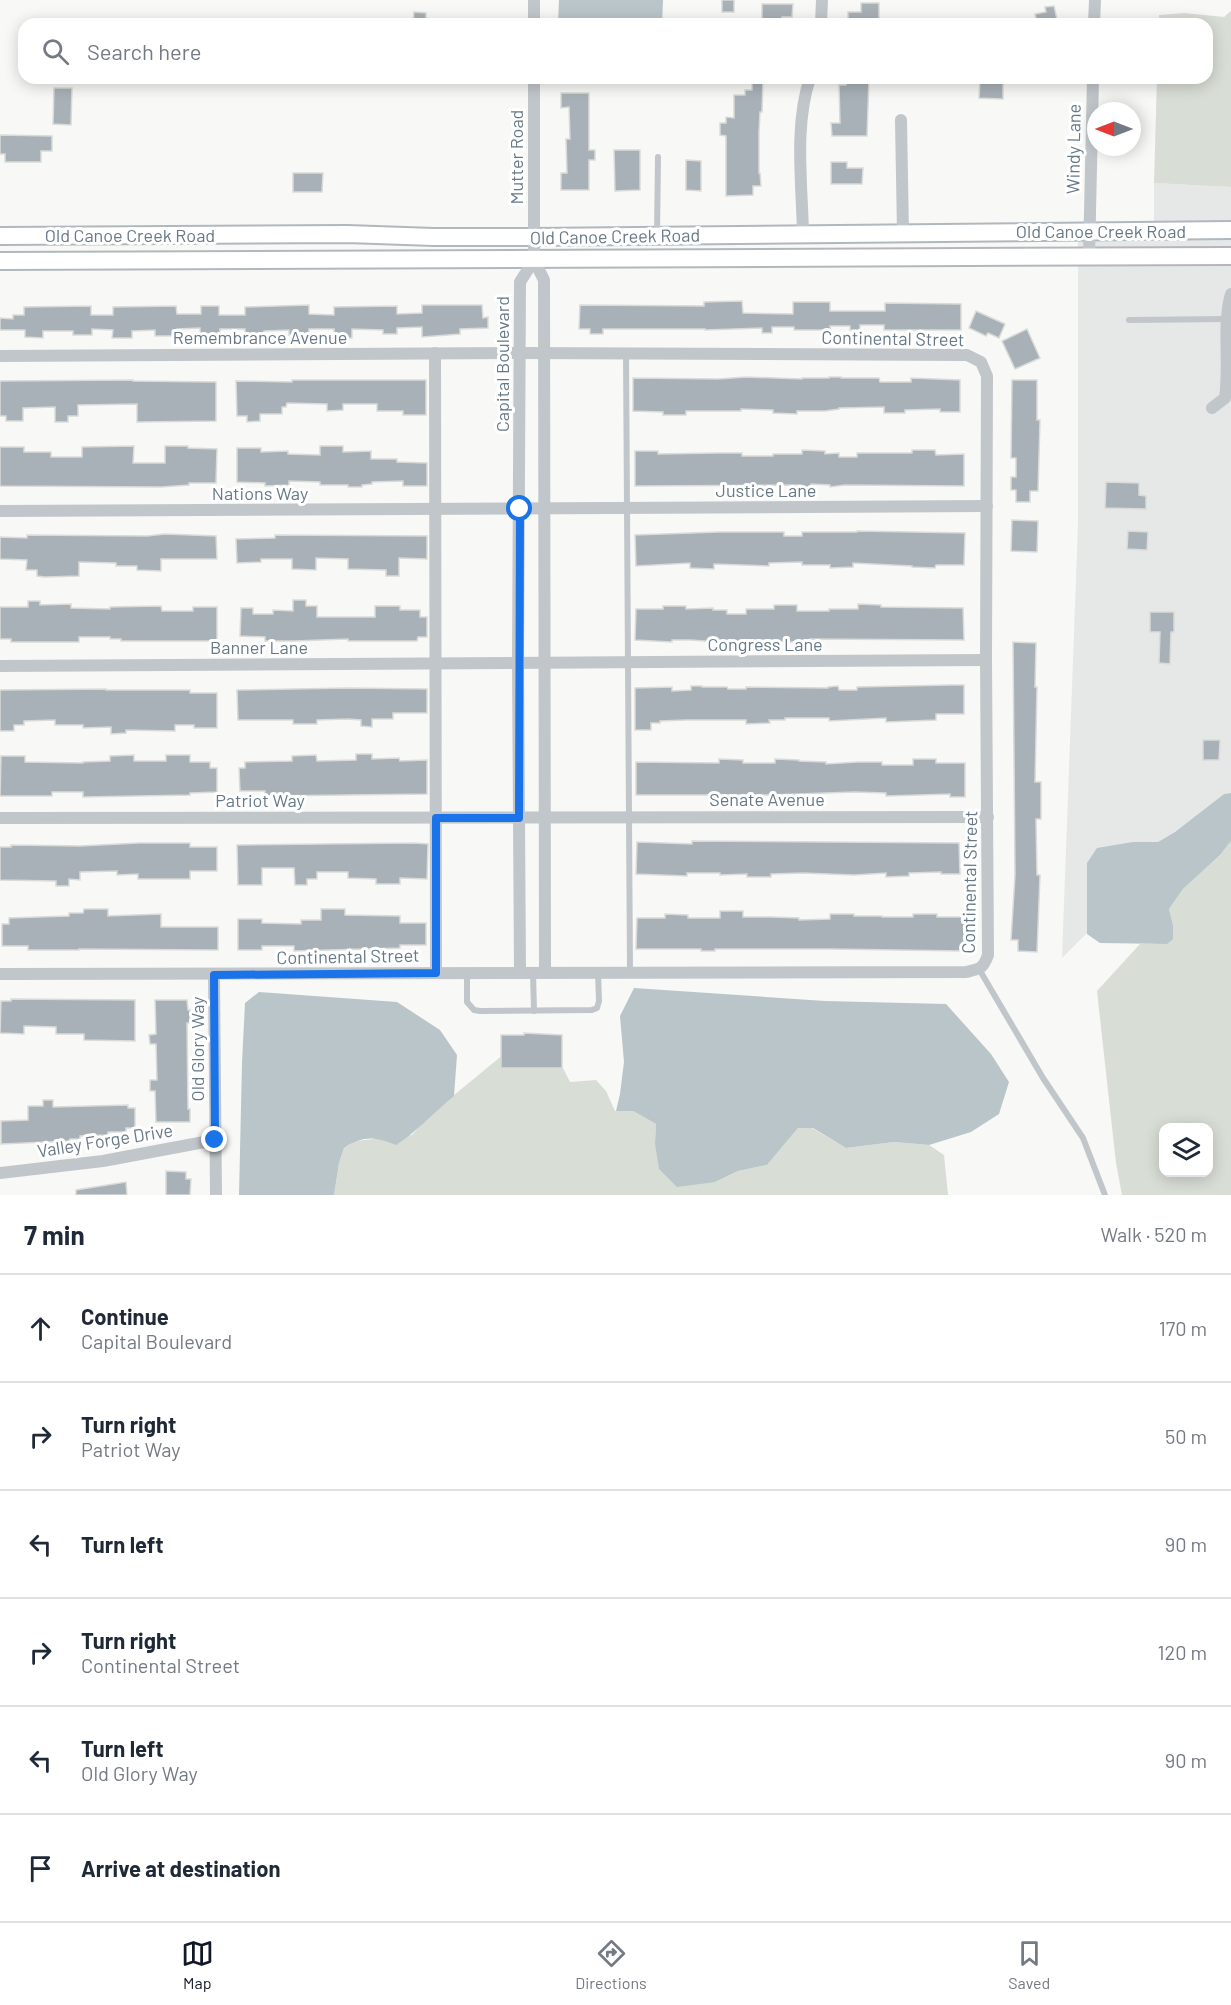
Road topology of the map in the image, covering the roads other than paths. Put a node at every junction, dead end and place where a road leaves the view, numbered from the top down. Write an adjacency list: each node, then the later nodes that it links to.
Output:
1 (534, 0): 4 (street)
2 (822, 0): 5 (street)
3 (1095, 0): 6 (street)
4 (534, 18)
5 (821, 18)
6 (1094, 18)
7 (534, 84): 18 (street, Mutter Road)
8 (808, 84): 15 (street)
9 (1093, 84): 13 (street, Windy Lane)
10 (901, 120): 14 (street)
11 (658, 157): 17 (lane)
12 (1231, 230): 13 (main road, Old Canoe Creek Road)
13 (1089, 231): 14 (main road, Old Canoe Creek Road); 20 (street, Windy Lane)
14 (903, 233): 15 (main road, Old Canoe Creek Road)
15 (803, 234): 17 (main road, Old Canoe Creek Road)
16 (0, 236): 18 (main road, Old Canoe Creek Road)
17 (657, 236): 18 (main road, Old Canoe Creek Road)
18 (534, 237): 21 (street, Mutter Road)
19 (1231, 256): 20 (main road, Old Canoe Creek Road)
20 (1089, 257): 21 (main road, Old Canoe Creek Road)
21 (534, 260): 22 (main road, Old Canoe Creek Road); 27 (street, Capital Boulevard); 28 (street)
22 (0, 261)
23 (1231, 294): 24 (street)
24 (1228, 319): 25 (lane); 31 (street)
25 (1129, 320)
26 (435, 353): 27 (street, Remembrance Avenue); 30 (street, Remembrance Avenue); 36 (street)
27 (519, 353): 28 (street, Remembrance Avenue); 34 (street, Capital Boulevard)
28 (544, 353): 29 (street, Continental Street); 35 (street)
29 (626, 353): 32 (street, Continental Street); 33 (lane)
30 (0, 356)
31 (1212, 408)
32 (987, 506): 33 (street, Justice Lane); 38 (street, Continental Street)
33 (626, 508): 35 (street, Justice Lane); 41 (lane)
34 (520, 509): 35 (street, Justice Lane); 36 (street, Nations Way); 39 (street, Capital Boulevard)
35 (545, 509): 40 (street)
36 (436, 510): 37 (street, Nations Way); 42 (street)
37 (0, 512)
38 (986, 660): 41 (street, Congress Lane); 46 (street, Continental Street)
39 (518, 663): 40 (street, Congress Lane); 42 (street, Banner Lane); 49 (street, Capital Boulevard)
40 (545, 663): 41 (street, Congress Lane); 44 (street)
41 (628, 663): 45 (lane)
42 (435, 664): 43 (street, Banner Lane); 48 (street)
43 (0, 666)
44 (545, 817): 45 (street, Senate Avenue); 49 (street, Senate Avenue); 51 (street)
45 (628, 817): 46 (street, Senate Avenue); 53 (lane)
46 (988, 817): 50 (street, Continental Street)
47 (0, 818): 48 (street, Patriot Way)
48 (436, 818): 49 (street, Patriot Way); 54 (street)
49 (519, 818): 51 (street, Capital Boulevard)
50 (979, 969): 53 (street, Continental Street); 62 (lane)
51 (533, 972): 52 (street, Continental Street); 55 (street, Continental Street); 58 (lane)
52 (598, 972): 53 (street, Continental Street); 58 (lane)
53 (630, 972)
54 (436, 973): 55 (street, Continental Street); 57 (street, Continental Street)
55 (467, 973): 58 (lane)
56 (0, 975): 57 (street, Continental Street)
57 (214, 975): 59 (street, Old Glory Way)
58 (534, 1011)
59 (215, 1140): 60 (street, Valley Forge Drive); 61 (street, Old Glory Way)
60 (0, 1173)
61 (216, 1195)
62 (1105, 1195)

